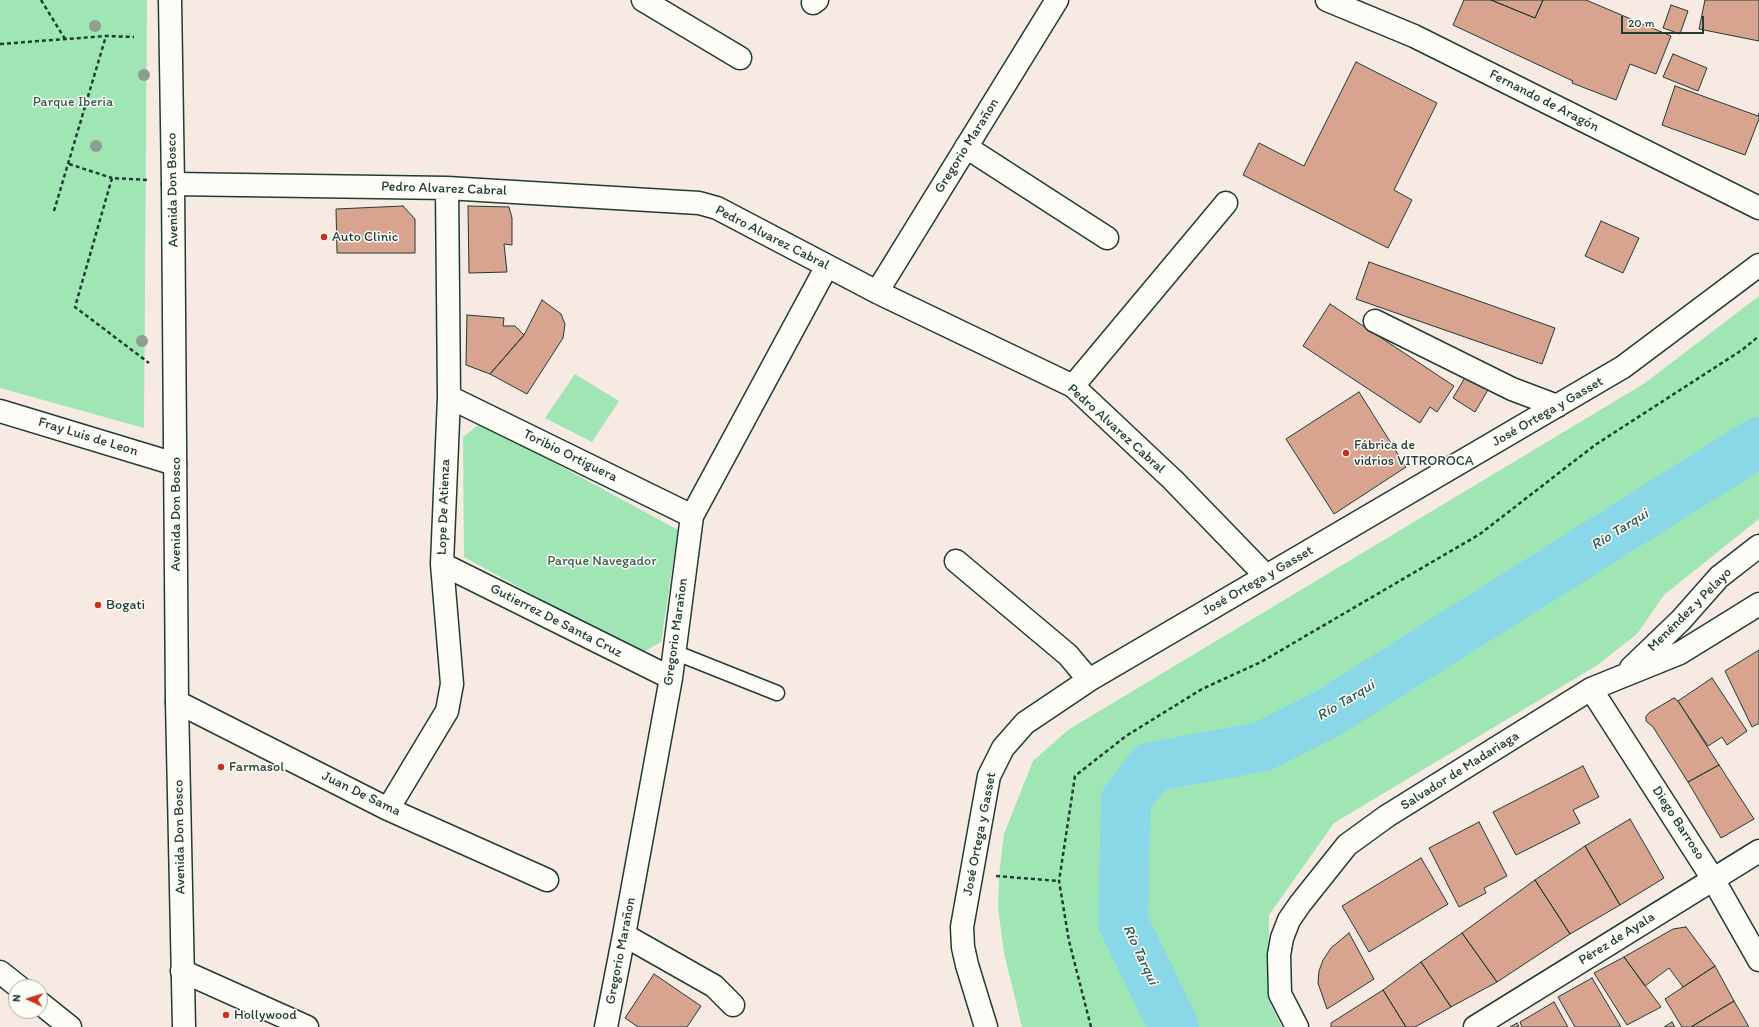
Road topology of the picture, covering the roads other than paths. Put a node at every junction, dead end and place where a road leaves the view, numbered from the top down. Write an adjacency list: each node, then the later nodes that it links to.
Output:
1 (170, 0): 7 (street, Avenida Don Bosco)
2 (643, 0): 5 (street)
3 (1057, 0): 6 (street, Gregorio Marañon)
4 (1327, 0): 10 (street, Fernando de Aragón)
5 (740, 58)
6 (966, 147): 11 (street); 14 (street, Gregorio Marañon)
7 (173, 184): 8 (street, Pedro Alvarez Cabral); 20 (street, Avenida Don Bosco)
8 (447, 188): 13 (street, Pedro Alvarez Cabral); 17 (street, Lope De Atienza)
9 (1226, 203): 16 (street)
10 (1759, 208)
11 (1107, 238)
12 (1759, 265): 18 (street, José Ortega y Gasset)
13 (826, 266): 14 (street, Pedro Alvarez Cabral); 21 (street, Gregorio Marañon)
14 (877, 292): 16 (street, Pedro Alvarez Cabral)
15 (1375, 321): 18 (street)
16 (1073, 386): 25 (street, Pedro Alvarez Cabral)
17 (449, 397): 21 (street, Toribio Ortiguera); 24 (street, Lope De Atienza)
18 (1557, 406): 25 (street, José Ortega y Gasset)
19 (0, 411): 20 (street, Fray Luis de Leon)
20 (175, 464): 33 (street, Avenida Don Bosco)
21 (692, 516): 27 (street, Gregorio Marañon)
22 (1759, 546): 28 (street, Menéndez y Pelayo)
23 (956, 561): 30 (street)
24 (442, 564): 29 (street, Gutierrez De Santa Cruz); 34 (street, Lope De Atienza)
25 (1266, 576): 30 (street, José Ortega y Gasset)
26 (1759, 604): 28 (street, Salvador de Madariaga)
27 (674, 652): 29 (street, Gregorio Marañon); 32 (lane)
28 (1623, 676): 31 (street, Salvador de Madariaga)
29 (670, 678): 38 (street, Gregorio Marañon)
30 (1089, 680): 49 (street, José Ortega y Gasset)
31 (1591, 689): 36 (street, Diego Barroso); 50 (street, Salvador de Madariaga)
32 (777, 693)
33 (177, 702): 34 (street, Juan De Sama); 40 (street, Avenida Don Bosco)
34 (388, 809): 37 (street, Juan De Sama)
35 (1759, 851): 36 (street, Pérez de Ayala)
36 (1713, 878): 39 (street, Diego Barroso); 51 (street, Pérez de Ayala)
37 (547, 880)
38 (624, 935): 43 (street); 48 (street, Gregorio Marañon)
39 (1759, 960)
40 (182, 971): 46 (street, Avenida Don Bosco); 47 (street)
41 (0, 972): 42 (street)
42 (9, 979)
43 (733, 1005)
44 (48, 1009): 45 (street)
45 (70, 1027)
46 (184, 1027)
47 (307, 1027)
48 (606, 1027)
49 (986, 1027)
50 (1297, 1027)
51 (1475, 1027)

